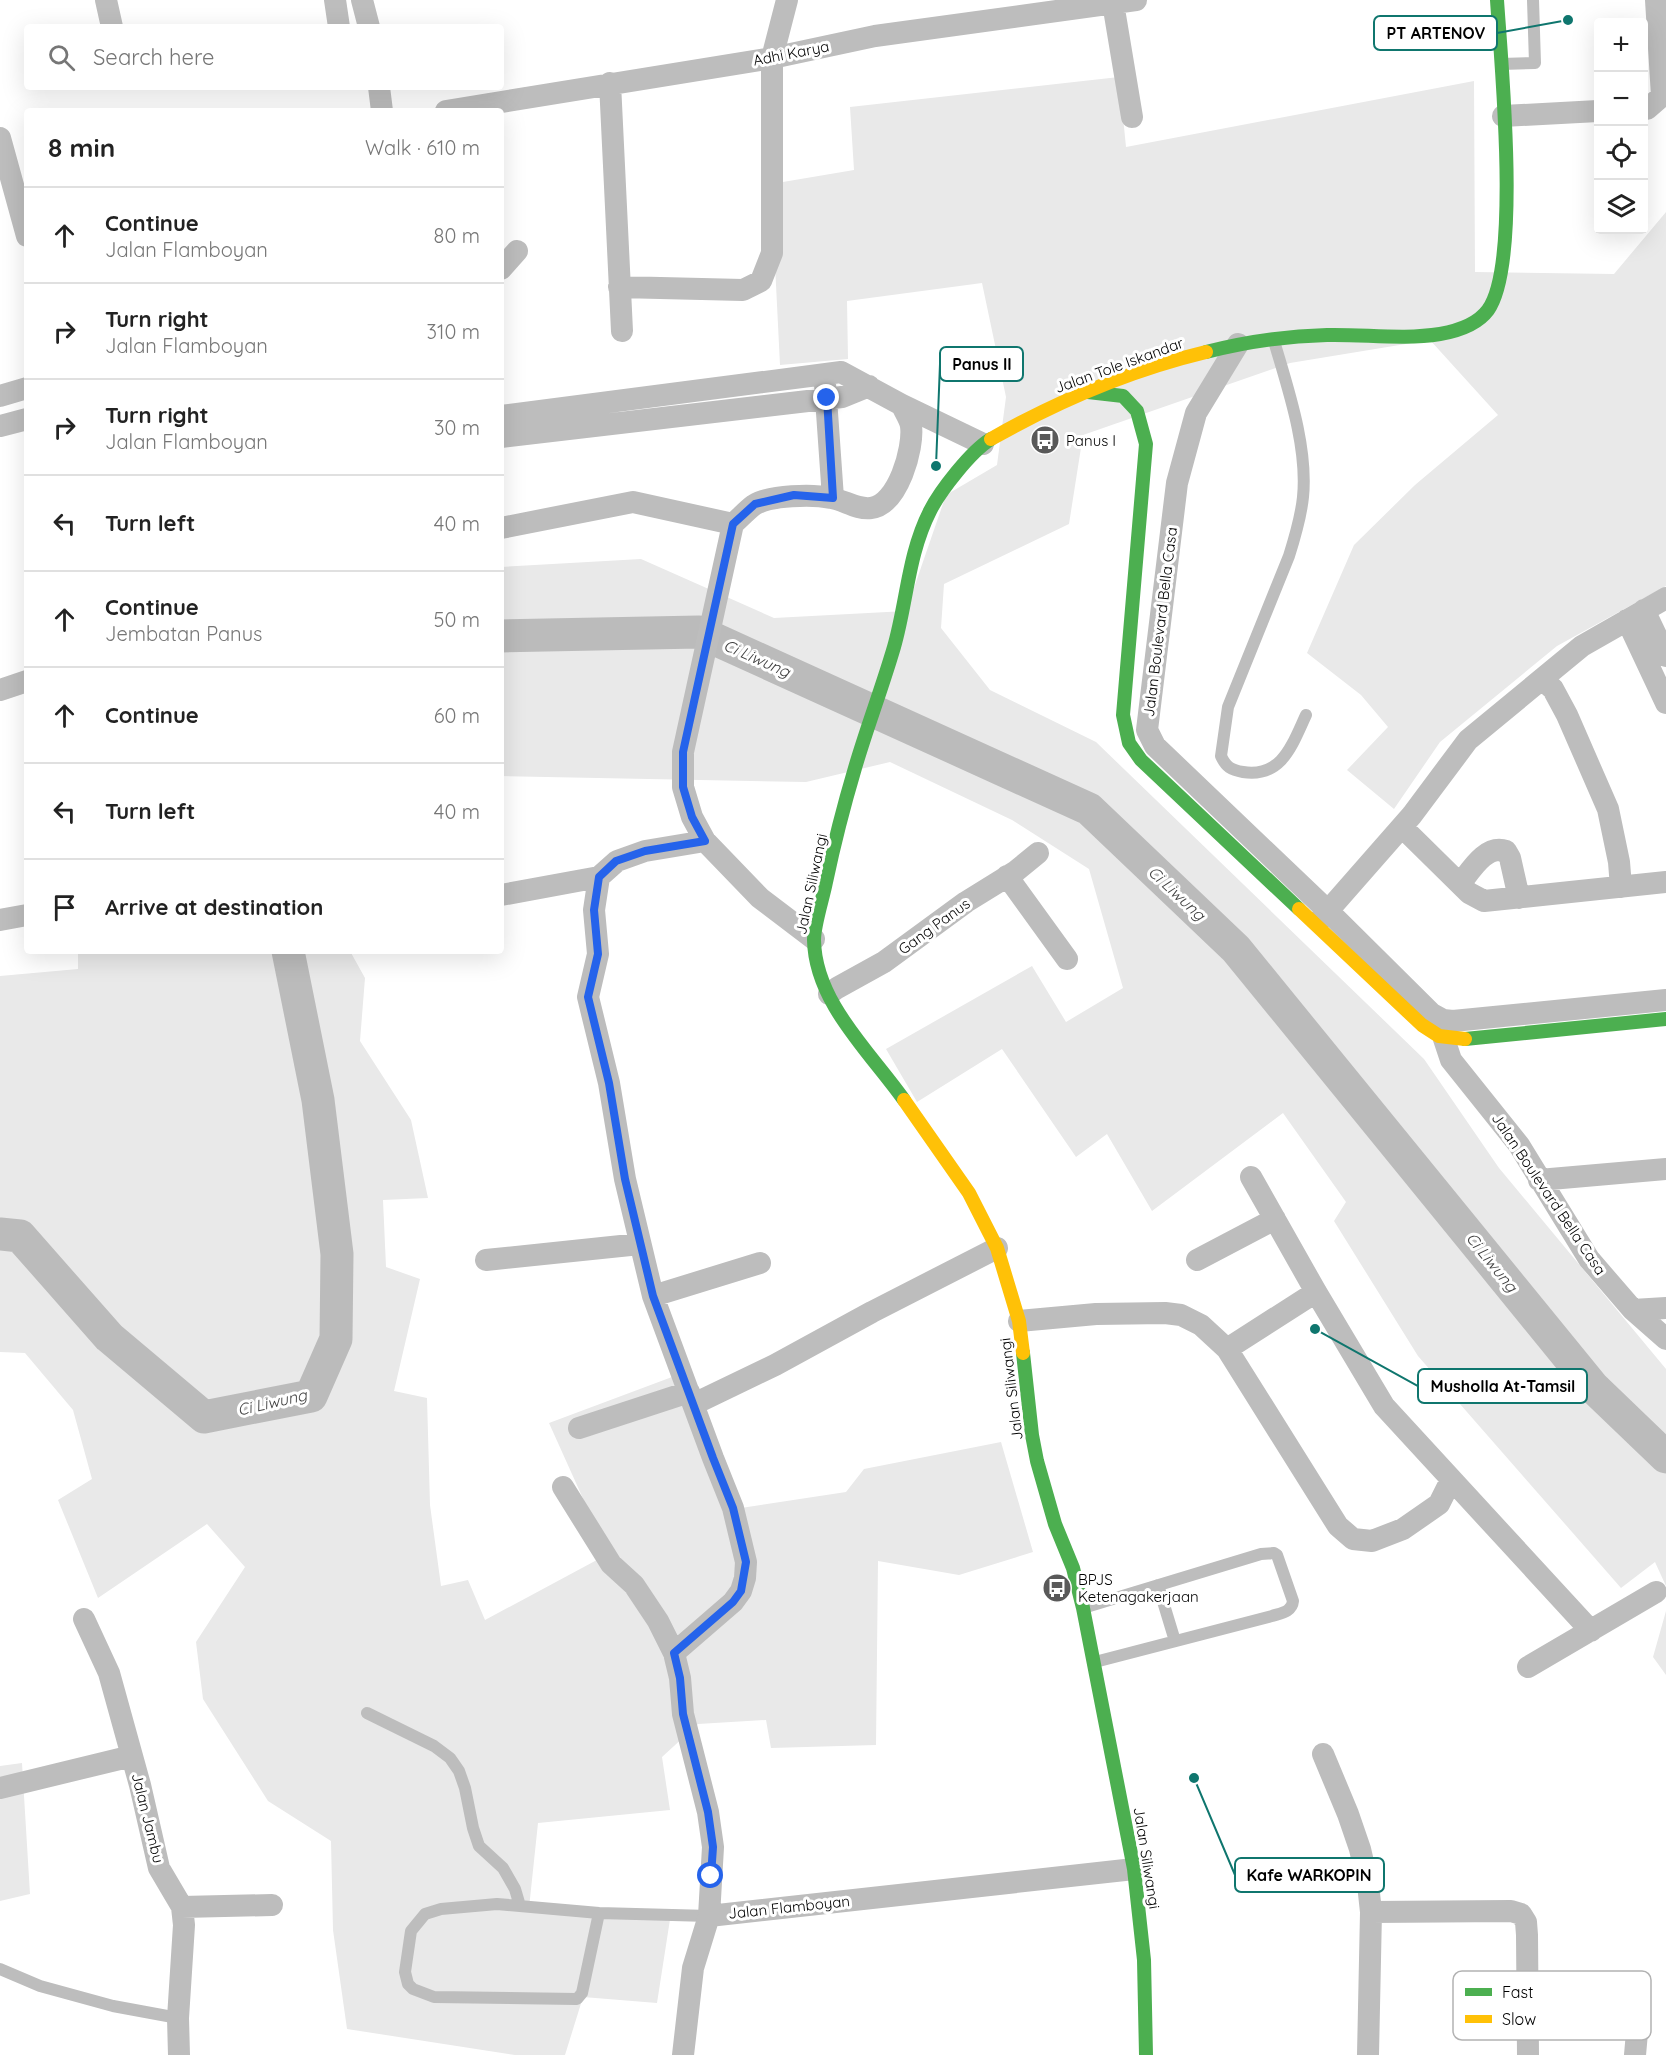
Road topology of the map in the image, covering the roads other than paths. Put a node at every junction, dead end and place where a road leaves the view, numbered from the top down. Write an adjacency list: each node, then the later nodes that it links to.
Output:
1 (106, 0): 10 (street)
2 (335, 0): 11 (street)
3 (787, 0): 13 (street)
4 (1136, 0): 9 (street, Adhi Karya)
5 (1497, 0): 14 (main road, Jalan Tole Iskandar)
6 (1533, 0): 14 (lane)
7 (1656, 0): 15 (street)
8 (359, 1): 12 (street)
9 (1113, 3): 13 (street, Adhi Karya); 23 (street)
10 (111, 24)
11 (339, 24)
12 (365, 24)
13 (772, 58): 16 (street, Adhi Karya); 28 (street)
14 (1500, 64): 22 (main road, Jalan Tole Iskandar)
15 (1663, 69): 20 (street)
16 (610, 83): 19 (street, Adhi Karya); 28 (street)
17 (379, 90): 18 (street)
18 (382, 108)
19 (464, 108)
20 (1648, 108)
21 (1594, 111): 22 (street)
22 (1503, 116): 30 (main road, Jalan Tole Iskandar)
23 (1132, 117)
24 (0, 138): 25 (street)
25 (24, 225)
26 (518, 251): 27 (street)
27 (504, 266)
28 (619, 287): 29 (street)
29 (622, 331)
30 (1273, 340): 31 (main road, Jalan Tole Iskandar); 58 (lane)
31 (1238, 344): 35 (main road, Jalan Tole Iskandar); 45 (street, Jalan Boulevard Bella Casa)
32 (824, 374): 33 (street); 37 (street); 39 (street)
33 (869, 386): 37 (street); 38 (street)
34 (24, 389): 36 (street)
35 (1087, 392): 43 (main road, Jalan Tole Iskandar); 44 (main road, Jalan Boulevard Bella Casa)
36 (0, 396)
37 (827, 398): 42 (street); 46 (street)
38 (902, 405): 43 (street); 46 (street)
39 (504, 416)
40 (24, 420): 41 (street)
41 (0, 426)
42 (504, 437)
43 (983, 444): 60 (main road, Jalan Tole Iskandar)
44 (1143, 481): 45 (street); 50 (main road, Jalan Boulevard Bella Casa)
45 (1177, 483): 51 (street, Jalan Boulevard Bella Casa)
46 (833, 498): 47 (street)
47 (733, 524): 48 (street); 62 (street)
48 (504, 527)
49 (1666, 598): 52 (street)
50 (1132, 602): 51 (street); 59 (main road, Jalan Boulevard Bella Casa)
51 (1162, 606): 59 (street, Jalan Boulevard Bella Casa)
52 (1636, 615): 53 (street); 54 (street); 57 (street)
53 (1666, 656)
54 (1542, 679): 61 (street); 68 (street)
55 (24, 682): 56 (street)
56 (0, 690)
57 (1666, 703)
58 (1306, 716)
59 (1148, 753): 72 (street, Jalan Boulevard Bella Casa)
60 (855, 768): 74 (main road, Jalan Siliwangi)
61 (1401, 827): 67 (street); 72 (street)
62 (705, 841): 65 (street); 74 (street)
63 (1038, 853): 64 (street, Gang Panus)
64 (1007, 876): 75 (street); 76 (street, Gang Panus)
65 (599, 877): 69 (street); 84 (street)
66 (1666, 882): 68 (street)
67 (1460, 884): 70 (street); 70 (street)
68 (1621, 887): 70 (street)
69 (504, 894)
70 (1518, 898)
71 (24, 916): 73 (street)
72 (1322, 918): 79 (street, Jalan Boulevard Bella Casa)
73 (0, 921)
74 (814, 939): 76 (main road, Jalan Siliwangi)
75 (1067, 958)
76 (829, 994): 85 (main road, Jalan Siliwangi)
77 (1666, 1000): 79 (street)
78 (1666, 1019): 79 (main road)
79 (1443, 1029): 82 (street, Jalan Boulevard Bella Casa)
80 (1666, 1169): 82 (street)
81 (1251, 1177): 83 (street)
82 (1539, 1180): 92 (street, Jalan Boulevard Bella Casa)
83 (1275, 1219): 87 (street); 89 (street)
84 (640, 1244): 86 (street); 90 (street)
85 (997, 1248): 93 (main road, Jalan Siliwangi); 96 (street)
86 (486, 1260)
87 (1197, 1260)
88 (760, 1263): 90 (street)
89 (1316, 1292): 95 (street); 98 (street)
90 (653, 1296): 96 (street)
91 (1666, 1308): 92 (street)
92 (1633, 1310): 94 (street, Jalan Boulevard Bella Casa)
93 (1019, 1321): 95 (street); 102 (main road, Jalan Siliwangi)
94 (1666, 1340)
95 (1227, 1349): 98 (street)
96 (692, 1398): 97 (street); 106 (street)
97 (579, 1428)
98 (1451, 1480): 104 (street)
99 (563, 1487): 106 (street, Jalan Flamboyan)
100 (1158, 1585): 102 (lane); 105 (lane); 105 (lane)
101 (1656, 1592): 104 (street)
102 (1083, 1608): 107 (main road, Jalan Siliwangi)
103 (84, 1619): 111 (street, Jalan Jambu)
104 (1592, 1630): 108 (street)
105 (1175, 1641): 107 (lane)
106 (674, 1653): 119 (street, Jalan Flamboyan)
107 (1094, 1662): 113 (main road, Jalan Siliwangi)
108 (1528, 1667)
109 (366, 1713): 115 (lane)
110 (1323, 1754): 117 (street)
111 (132, 1756): 112 (street); 116 (street, Jalan Jambu)
112 (0, 1788)
113 (1134, 1869): 119 (street, Jalan Flamboyan); 127 (main road, Jalan Siliwangi)
114 (272, 1905): 116 (street)
115 (520, 1906): 118 (lane); 118 (lane)
116 (182, 1907): 122 (street, Jalan Jambu)
117 (1371, 1912): 121 (street); 128 (street)
118 (599, 1913): 119 (lane)
119 (710, 1916): 126 (street)
120 (0, 1969): 122 (lane)
121 (1527, 1971)
122 (178, 2018): 125 (street, Jalan Jambu)
123 (1528, 2040): 129 (street)
124 (1636, 2040): 130 (street)
125 (179, 2055)
126 (683, 2055)
127 (1146, 2055)
128 (1368, 2055)
129 (1528, 2055)
130 (1635, 2055)

